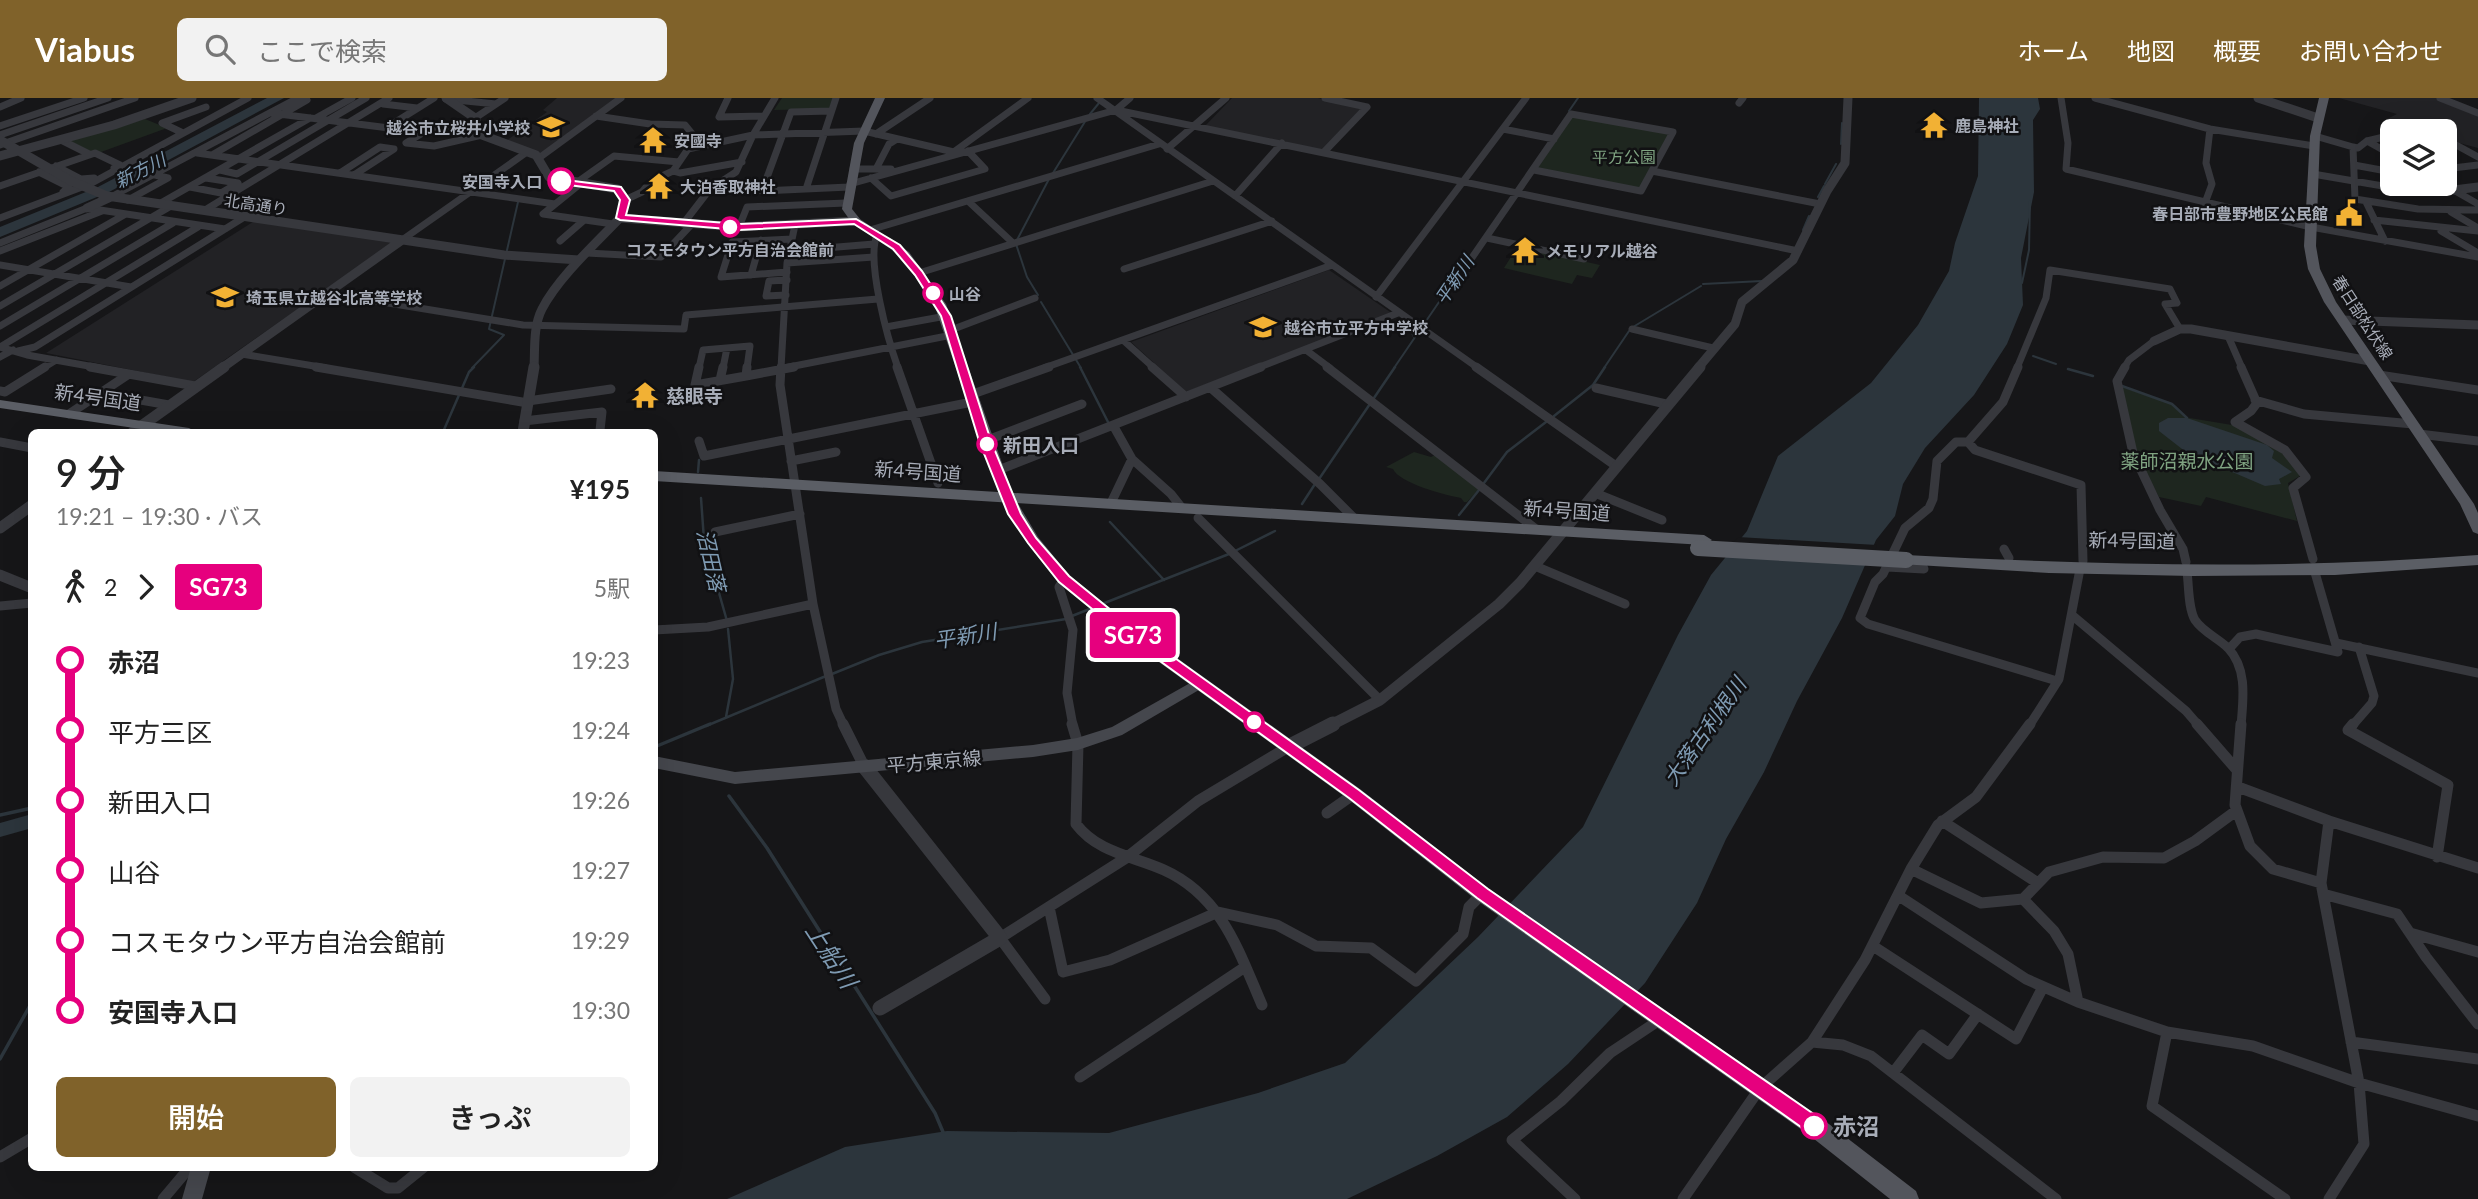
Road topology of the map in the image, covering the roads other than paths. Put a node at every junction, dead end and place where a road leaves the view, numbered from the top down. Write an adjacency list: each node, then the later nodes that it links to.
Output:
1 (20, 98): 36 (street)
2 (85, 98): 33 (street)
3 (108, 98): 39 (street)
4 (135, 98): 46 (street)
5 (248, 98): 42 (street)
6 (298, 98): 43 (street); 45 (street)
7 (352, 98): 49 (street)
8 (366, 98): 51 (street)
9 (389, 98): 34 (street)
10 (434, 98): 38 (street)
11 (446, 98): 35 (street); 56 (street)
12 (505, 98): 35 (street)
13 (621, 98): 47 (street)
14 (728, 98): 48 (street)
15 (775, 98): 48 (street)
16 (835, 98): 41 (street)
17 (880, 98): 60 (main road)
18 (930, 98): 64 (street)
19 (1028, 98): 85 (street)
20 (1097, 98): 40 (street)
21 (1130, 98): 40 (street)
22 (1226, 98): 53 (street)
23 (1325, 98): 86 (street)
24 (1526, 98): 58 (street)
25 (1849, 98): 142 (street)
26 (2061, 98): 139 (street)
27 (2095, 98): 59 (street)
28 (2258, 98): 50 (street)
29 (2324, 98): 50 (main road, 春日部松伏線)
30 (2440, 98): 32 (street)
31 (188, 99): 37 (street); 69 (street)
32 (2452, 100): 44 (street)
33 (66, 104): 39 (street); 54 (street)
34 (383, 104): 38 (street); 52 (street)
35 (496, 104): 56 (street)
36 (0, 107)
37 (206, 107): 42 (street); 62 (street)
38 (417, 108): 57 (street)
39 (76, 109): 46 (street); 70 (street)
40 (1116, 110): 53 (street); 75 (street); 82 (street)
41 (831, 111): 61 (street); 63 (street)
42 (219, 113): 62 (street)
43 (270, 113): 45 (street); 87 (street)
44 (2478, 113)
45 (282, 114): 49 (street); 89 (street)
46 (88, 115): 70 (street)
47 (596, 116): 76 (street); 92 (street)
48 (763, 116): 65 (street)
49 (313, 118): 51 (street); 93 (street)
50 (2318, 118): 71 (main road, 春日部松伏線)
51 (328, 120): 52 (street); 94 (street)
52 (351, 123): 57 (street); 97 (street)
53 (1196, 125): 73 (street); 80 (street)
54 (0, 126)
55 (434, 126): 56 (street); 56 (street); 57 (street)
56 (478, 126): 84 (street)
57 (386, 128)
58 (1503, 129): 68 (street); 117 (street)
59 (2210, 129): 71 (street); 139 (street)
60 (864, 131): 61 (street); 64 (street); 102 (main road)
61 (823, 132): 63 (street); 126 (street)
62 (183, 133): 125 (street)
63 (783, 134): 65 (street); 126 (street)
64 (876, 134): 67 (street)
65 (752, 135): 76 (street); 96 (street)
66 (2380, 138): 72 (street)
67 (897, 139): 85 (street); 103 (street)
68 (1554, 139): 106 (street); 109 (street)
69 (61, 140): 83 (street); 88 (street)
70 (2, 141): 83 (street)
71 (2315, 141): 78 (street); 111 (main road, 春日部松伏線)
72 (2367, 141): 78 (street); 79 (street)
73 (1282, 143): 86 (street); 131 (street)
74 (2457, 143): 81 (street)
75 (1159, 144): 80 (street); 136 (street)
76 (702, 146): 95 (street)
77 (2457, 146): 91 (street)
78 (2353, 147): 98 (street)
79 (2380, 148)
80 (1167, 149): 116 (street)
81 (2478, 149)
82 (968, 151): 85 (street); 115 (street)
83 (18, 152): 90 (street); 101 (street)
84 (527, 152): 92 (street); 128 (street)
85 (956, 152): 104 (street)
86 (1324, 152): 117 (street)
87 (197, 153): 89 (street); 112 (street)
88 (89, 154): 101 (street); 101 (street)
89 (212, 155): 93 (street)
90 (0, 156)
91 (2478, 157)
92 (539, 158): 119 (street)
93 (240, 159): 94 (street); 105 (street)
94 (259, 161): 97 (street); 105 (street)
95 (679, 162): 108 (street); 119 (street)
96 (742, 162): 108 (street); 163 (street)
97 (282, 164): 110 (street); 149 (street)
98 (2354, 165): 107 (street); 118 (street)
99 (2478, 165): 100 (street)
100 (2457, 168)
101 (48, 169): 120 (street); 125 (street); 148 (street)
102 (853, 169): 103 (street); 121 (main road)
103 (876, 169): 104 (street)
104 (902, 169): 115 (street)
105 (220, 170): 114 (street)
106 (1534, 170): 109 (street); 129 (street)
107 (2380, 170)
108 (673, 171): 135 (street)
109 (1652, 171): 142 (street)
110 (340, 173): 113 (street); 113 (street)
111 (2312, 174): 118 (street); 168 (main road, 春日部松伏線)
112 (155, 175): 133 (street); 134 (street)
113 (354, 175): 128 (street)
114 (205, 178): 123 (street); 123 (street)
115 (871, 178): 121 (street)
116 (1213, 181): 131 (street); 180 (street)
117 (1465, 181): 129 (street); 203 (street)
118 (2353, 182): 122 (street); 137 (street)
119 (578, 183): 135 (street); 141 (street)
120 (0, 186)
121 (850, 186): 126 (street); 138 (main road)
122 (2380, 186)
123 (189, 187): 140 (street)
124 (2478, 187): 127 (street)
125 (84, 188): 133 (street, 北高通り); 148 (street)
126 (806, 189)
127 (2457, 190)
128 (471, 192): 141 (street); 175 (street)
129 (1518, 192): 173 (street); 183 (street)
130 (2457, 192): 143 (street)
131 (1235, 196): 160 (street)
132 (2410, 196): 147 (street)
133 (109, 197): 134 (street, 北高通り); 146 (street)
134 (128, 200): 140 (street, 北高通り)
135 (625, 200): 159 (street)
136 (968, 201): 172 (street); 180 (street)
137 (2366, 202): 147 (street); 158 (street)
138 (846, 203): 145 (street); 161 (main road)
139 (2205, 203): 168 (street)
140 (159, 204): 144 (street, 北高通り)
141 (555, 204): 157 (street)
142 (1820, 204): 183 (street)
143 (2478, 204)
144 (171, 206): 149 (street, 北高通り); 156 (street)
145 (780, 206): 165 (street); 167 (street)
146 (87, 208): 151 (street); 179 (street)
147 (2418, 209): 152 (street)
148 (20, 210): 155 (street)
149 (205, 210): 154 (street, 北高通り)
150 (2478, 210): 152 (street)
151 (103, 211): 153 (street); 181 (street)
152 (2450, 211): 171 (street)
153 (124, 215): 156 (street); 192 (street)
154 (246, 216): 169 (street); 175 (street, 北高通り)
155 (0, 218)
156 (148, 219): 162 (street); 195 (street)
157 (583, 220): 159 (street); 177 (street)
158 (2374, 220): 170 (street); 178 (street)
159 (617, 221): 163 (street); 185 (street)
160 (1272, 221): 189 (street); 191 (street)
161 (856, 222): 164 (street); 172 (main road)
162 (173, 223): 166 (street); 197 (street)
163 (687, 224): 167 (street); 185 (street)
164 (795, 225): 165 (street); 174 (street)
165 (774, 226): 167 (street)
166 (198, 227): 169 (street); 198 (street)
167 (739, 227)
168 (2311, 227): 178 (street); 210 (main road, 春日部松伏線)
169 (226, 229): 200 (street)
170 (2438, 229): 171 (street); 184 (street)
171 (2478, 230)
172 (874, 236): 182 (street); 186 (street); 194 (main road)
173 (1487, 238): 187 (street); 188 (street)
174 (792, 239): 176 (street); 182 (street)
175 (402, 240): 185 (street, 北高通り); 201 (street)
176 (761, 240): 196 (street); 196 (street)
177 (560, 241)
178 (2385, 241): 184 (street)
179 (0, 243)
180 (1013, 243): 194 (street)
181 (0, 251)
182 (789, 251): 193 (street)
183 (1798, 251): 224 (street)
184 (2478, 255)
185 (583, 256): 211 (street)
186 (874, 257): 193 (street); 205 (street)
187 (1584, 259)
188 (1469, 262)
189 (1332, 265): 203 (street); 219 (street)
190 (1, 266): 192 (street)
191 (1125, 269)
192 (29, 270): 195 (street); 199 (street)
193 (787, 271): 196 (street); 202 (street); 202 (street)
194 (919, 273): 209 (main road)
195 (54, 274): 197 (street); 206 (street)
196 (751, 275)
197 (80, 278): 198 (street); 213 (street)
198 (106, 282): 200 (street); 221 (street)
199 (0, 286)
200 (131, 287): 226 (street)
201 (327, 293): 211 (street); 227 (street)
202 (786, 295): 207 (street)
203 (1376, 297): 208 (street)
204 (1035, 298): 217 (street)
205 (878, 299): 207 (street); 214 (street)
206 (0, 306)
207 (785, 307): 211 (street); 231 (street)
208 (1398, 313): 225 (street); 271 (street)
209 (946, 316): 214 (street); 217 (main road)
210 (2342, 320): 212 (street); 230 (main road, 春日部松伏線)
211 (537, 324): 246 (street)
212 (2478, 325)
213 (0, 326)
214 (886, 327): 223 (street)
215 (1632, 329): 224 (street)
216 (2180, 329): 218 (street); 220 (street); 266 (street)
217 (951, 332): 223 (street); 244 (main road)
218 (2228, 336): 230 (street); 245 (street)
219 (1124, 341): 243 (street); 244 (street)
220 (2154, 341): 298 (street)
221 (0, 347): 226 (street)
222 (727, 348): 234 (street); 235 (street); 235 (street)
223 (892, 348): 231 (street); 252 (street)
224 (1713, 348): 249 (street)
225 (1306, 349): 237 (street); 287 (street)
226 (15, 350): 228 (street); 229 (street)
227 (242, 354): 236 (street); 246 (street)
228 (0, 357)
229 (55, 360): 232 (street); 241 (street)
230 (2370, 361): 233 (main road, 春日部松伏線)
231 (779, 369): 234 (street); 261 (street)
232 (129, 374): 236 (street); 242 (street)
233 (2379, 375): 240 (street); 260 (main road, 春日部松伏線)
234 (746, 376): 235 (street)
235 (720, 380)
236 (195, 386): 250 (street)
237 (1211, 388): 243 (street); 284 (street)
238 (1597, 388): 249 (street)
239 (611, 389): 246 (street)
240 (2478, 390)
241 (0, 391)
242 (101, 393): 250 (street); 253 (street)
243 (1186, 397): 255 (street)
244 (971, 399): 252 (street); 263 (main road)
245 (2255, 400): 260 (street); 294 (street)
246 (528, 402): 254 (street)
247 (0, 404): 253 (highway, 新4号国道)
248 (1082, 404): 263 (street)
249 (1666, 404): 271 (street)
250 (169, 405): 257 (street)
251 (0, 412): 256 (highway, 新4号国道)
252 (914, 412): 261 (street); 275 (street)
253 (68, 414): 257 (highway, 新4号国道)
254 (524, 421): 258 (street); 259 (street)
255 (1113, 425): 270 (street); 272 (street)
256 (107, 429)
257 (138, 429)
258 (523, 429)
259 (600, 429)
260 (2416, 429): 264 (street); 288 (main road, 春日部松伏線)
261 (788, 439): 262 (street); 269 (street)
262 (699, 441)
263 (985, 441): 272 (main road)
264 (2478, 441)
265 (0, 442): 267 (street)
266 (1968, 442): 295 (street); 297 (street)
267 (28, 448)
268 (835, 452): 269 (street)
269 (791, 461): 276 (street)
270 (1131, 461): 279 (street); 281 (street)
271 (1616, 466): 277 (street)
272 (996, 471): 278 (main road)
273 (658, 476): 276 (highway, 新4号国道)
274 (658, 484): 276 (highway, 新4号国道)
275 (938, 484)
276 (796, 489): 278 (highway, 新4号国道); 282 (street)
277 (1595, 493): 285 (street); 290 (street)
278 (1009, 502): 279 (highway, 新4号国道); 283 (highway, 新4号国道); 300 (main road)
279 (1111, 503): 281 (highway, 新4号国道)
280 (28, 508): 286 (street)
281 (1182, 508): 284 (highway, 新4号国道)
282 (800, 514): 289 (street); 303 (street)
283 (1198, 518): 290 (highway, 新4号国道); 314 (street)
284 (1354, 518): 287 (highway, 新4号国道)
285 (1662, 520)
286 (0, 527)
287 (1536, 529): 290 (highway, 新4号国道)
288 (2478, 529)
289 (715, 532)
290 (1561, 535): 292 (highway, 新4号国道, bridge); 296 (street)
291 (2478, 548): 294 (highway, 新4号国道)
292 (1913, 558): 295 (highway, 新4号国道); 295 (highway, 新4号国道); 297 (street)
293 (2478, 560): 294 (highway, 新4号国道)
294 (2314, 564): 298 (highway, 新4号国道); 308 (street)
295 (2082, 565): 298 (highway, 新4号国道); 306 (street)
296 (1535, 566): 304 (street); 314 (street)
297 (1887, 567): 312 (street)
298 (2187, 567): 310 (street)
299 (0, 575): 301 (street)
300 (1064, 579): 313 (main road); 315 (street)
301 (28, 586)
302 (28, 603): 305 (street)
303 (813, 604): 307 (street); 318 (street)
304 (1625, 604)
305 (0, 606)
306 (2073, 616): 312 (street); 319 (street)
307 (658, 630)
308 (2336, 643): 309 (street); 310 (street)
309 (2359, 647): 311 (street); 326 (street)
310 (2229, 649): 319 (street)
311 (2478, 673)
312 (2057, 681): 324 (street)
313 (1199, 683): 315 (main road, 平方東京線); 316 (main road)
314 (1380, 700): 316 (street)
315 (1078, 744): 318 (main road, 平方東京線); 327 (street)
316 (1288, 747): 321 (main road); 327 (street)
317 (658, 763): 318 (main road, 平方東京線)
318 (864, 766): 338 (street)
319 (2236, 769): 320 (street)
320 (2238, 787): 322 (street); 325 (street)
321 (1354, 794): 323 (street); 332 (main road)
322 (2236, 811): 330 (street); 331 (street)
323 (1327, 813)
324 (1942, 821): 329 (street); 330 (street)
325 (2329, 821): 326 (street); 331 (street)
326 (2437, 856): 328 (street)
327 (1126, 858): 335 (street); 336 (street)
328 (2478, 868)
329 (1911, 869): 333 (street); 334 (street)
330 (2038, 883): 334 (street)
331 (2322, 889): 337 (street); 352 (street)
332 (1482, 894): 336 (street); 348 (main road)
333 (1899, 896): 339 (street); 342 (street)
334 (2023, 899): 344 (street)
335 (1049, 907): 336 (street); 338 (street)
336 (1218, 912): 341 (street)
337 (2410, 933): 340 (street); 349 (street)
338 (1000, 938): 343 (street); 346 (street)
339 (1873, 946): 347 (street); 351 (street)
340 (2478, 952)
341 (1245, 967): 345 (street); 355 (street)
342 (2043, 987): 344 (street); 347 (street)
343 (1045, 999)
344 (2078, 1003): 350 (street)
345 (1262, 1005)
346 (880, 1008)
347 (1978, 1014): 354 (street)
348 (1660, 1017): 357 (main road); 367 (street)
349 (2478, 1024)
350 (2167, 1032): 356 (street); 371 (street)
351 (1812, 1042): 354 (street); 357 (street)
352 (2351, 1042): 353 (street); 356 (street)
353 (2478, 1059)
354 (1894, 1073): 370 (street)
355 (1080, 1077)
356 (2359, 1083): 358 (street); 372 (street)
357 (1760, 1088): 368 (street); 369 (main road)
358 (2478, 1116)
359 (28, 1141): 360 (street)
360 (0, 1157)
361 (187, 1171): 365 (street)
362 (200, 1171): 366 (main road)
363 (360, 1171): 364 (street)
364 (416, 1171)
365 (163, 1199)
366 (192, 1199)
367 (1575, 1199)
368 (1683, 1199)
369 (1908, 1199)
370 (2056, 1199)
371 (2285, 1199)
372 (2329, 1199)

